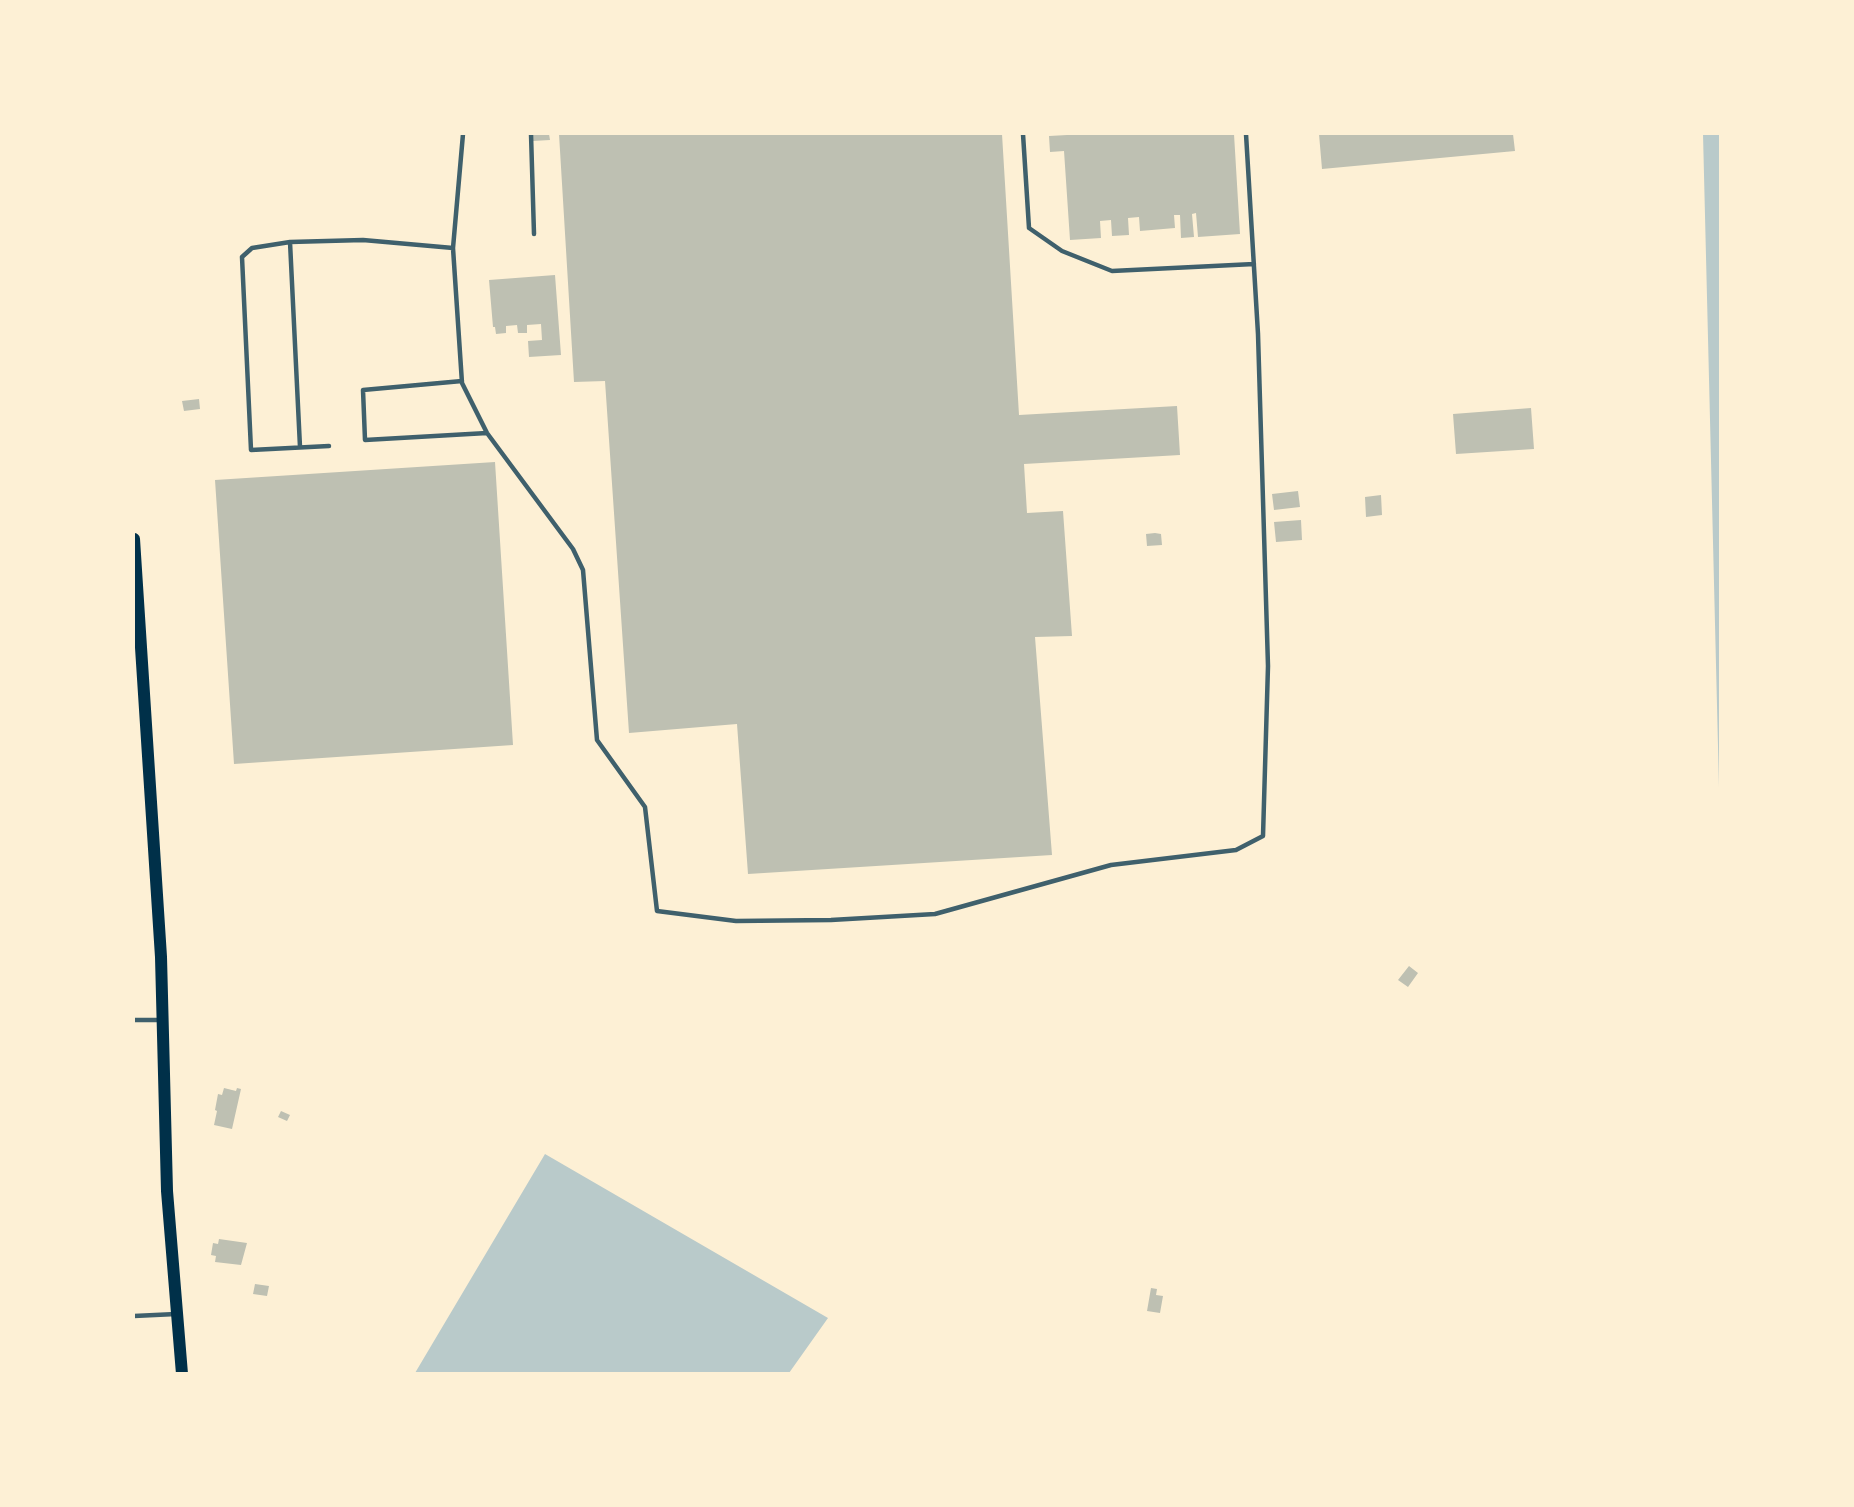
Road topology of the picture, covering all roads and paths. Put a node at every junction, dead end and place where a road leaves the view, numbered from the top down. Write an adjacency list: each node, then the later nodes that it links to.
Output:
1 (463, 134): 7 (lane)
2 (531, 134): 5 (lane)
3 (1023, 134): 8 (lane)
4 (1246, 134): 8 (lane)
5 (534, 234)
6 (290, 242): 7 (lane); 12 (lane); 12 (lane)
7 (453, 248): 9 (lane)
8 (1254, 264): 10 (lane)
9 (462, 381): 10 (lane); 10 (lane)
10 (487, 432)
11 (329, 446): 12 (lane)
12 (300, 447)
13 (134, 539): 15 (main road)
14 (134, 1020): 15 (lane)
15 (162, 1020): 16 (main road)
16 (176, 1314): 17 (lane); 18 (main road)
17 (134, 1316)
18 (182, 1374)

